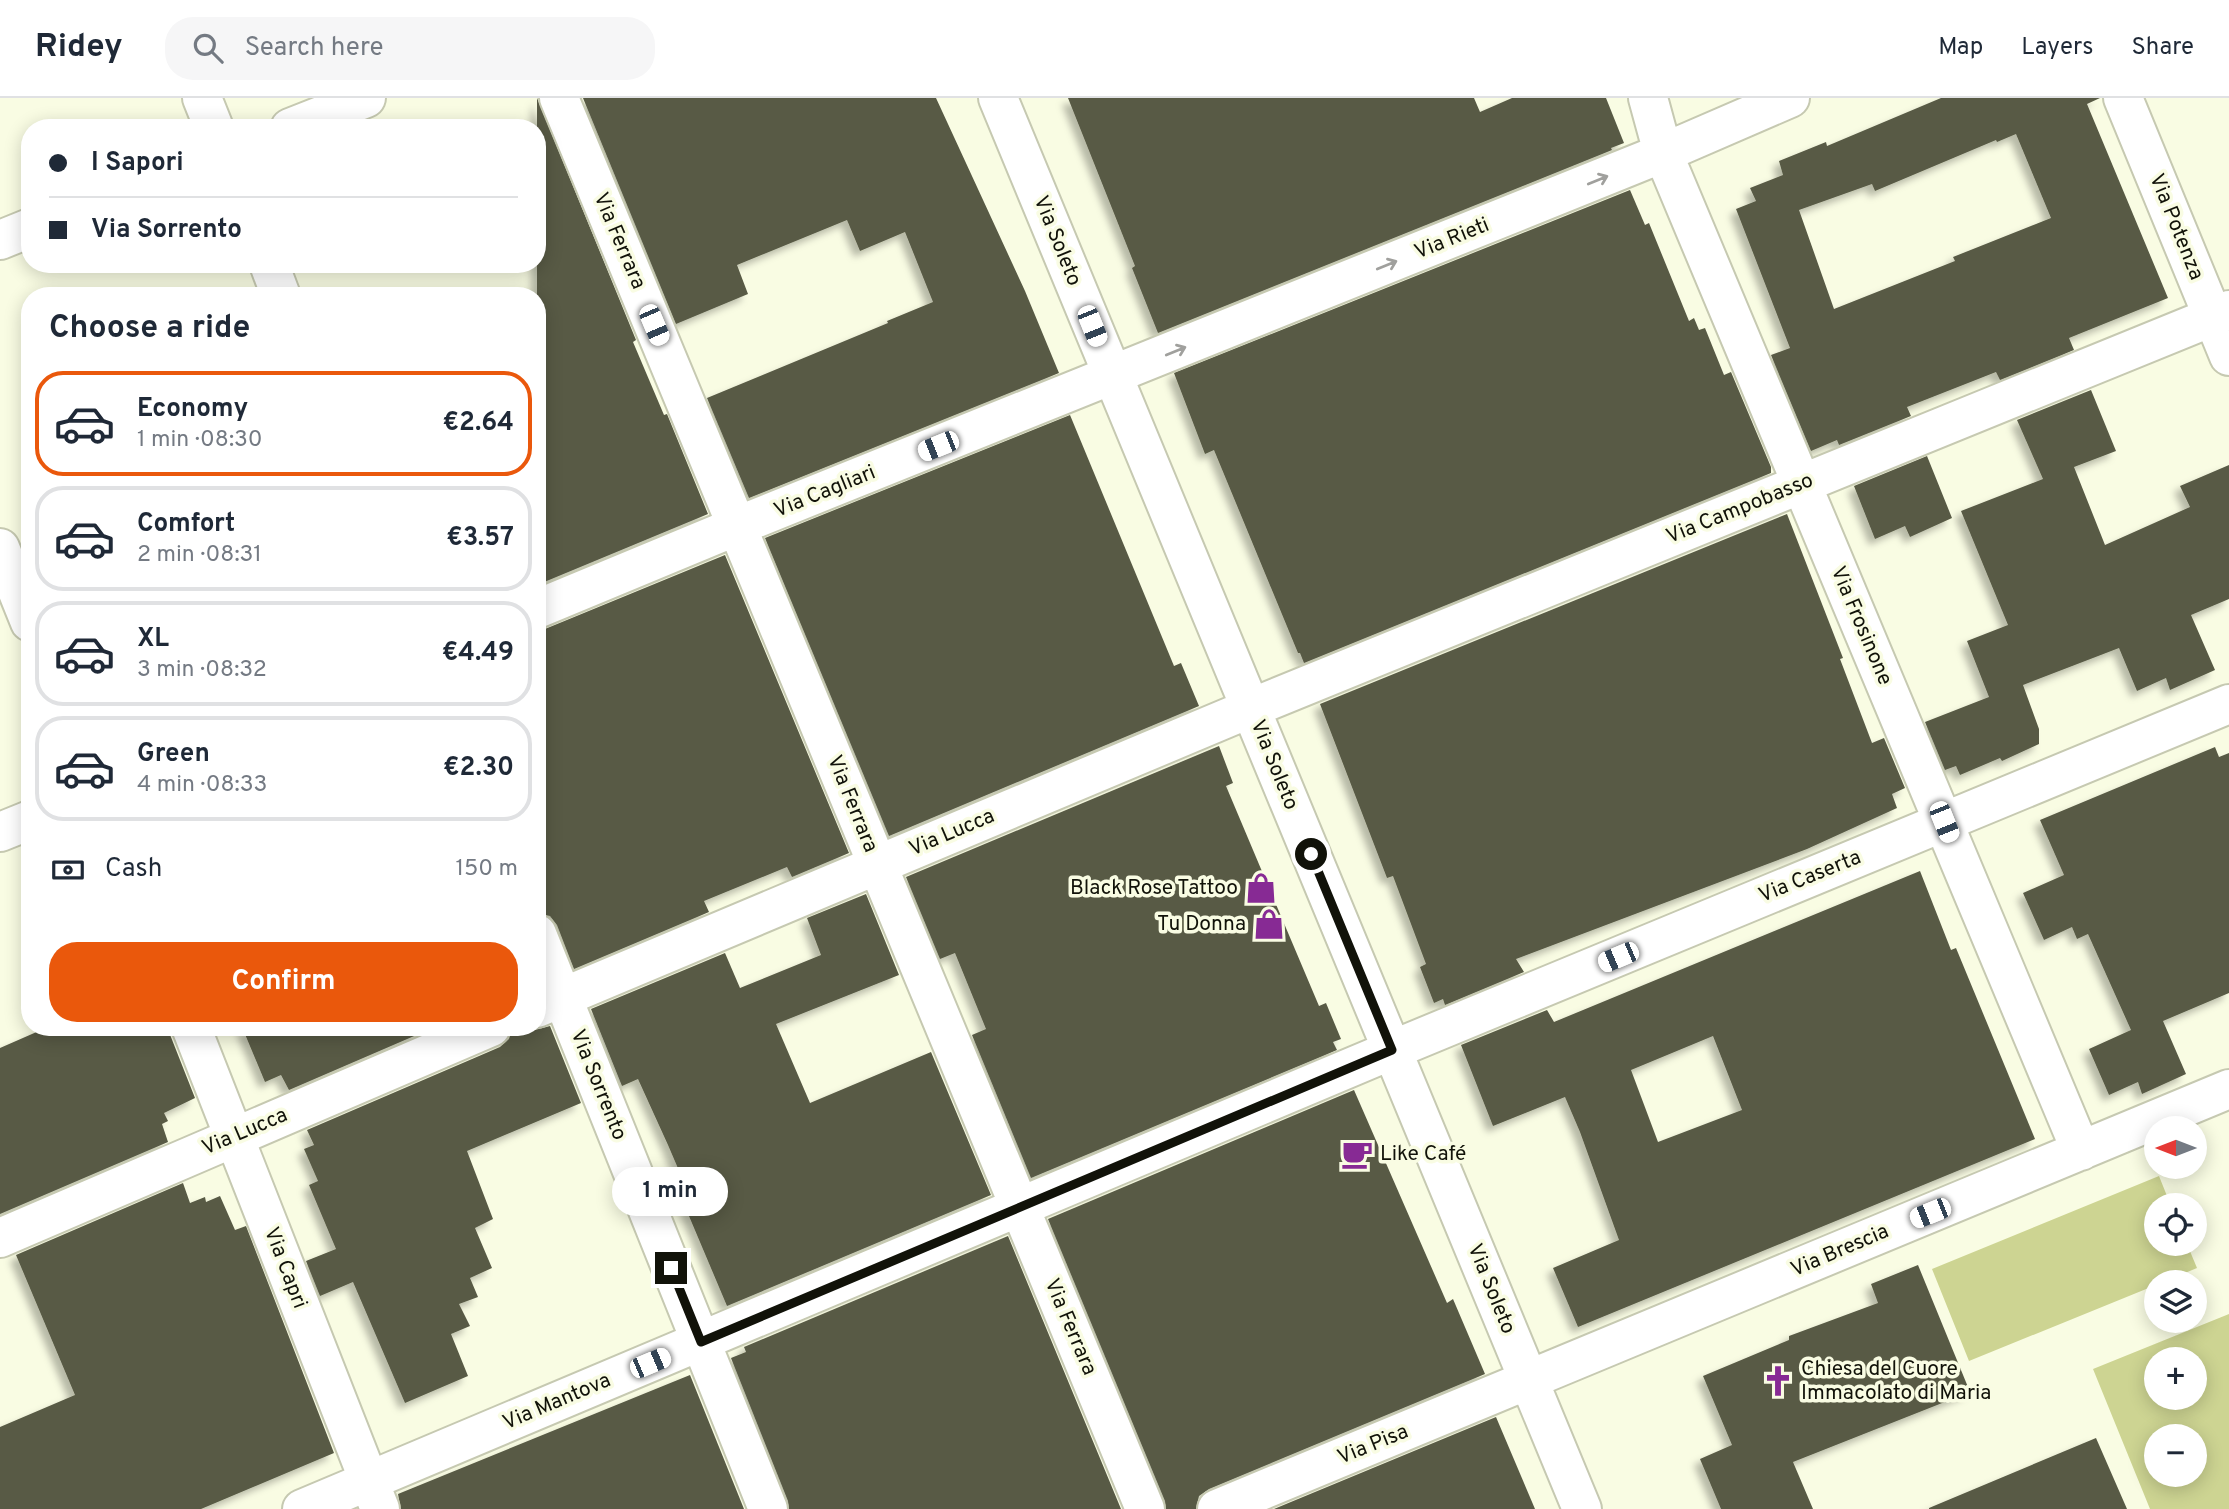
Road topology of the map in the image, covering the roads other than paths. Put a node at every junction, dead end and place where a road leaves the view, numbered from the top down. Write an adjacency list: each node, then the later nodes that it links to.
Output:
1 (202, 98): 8 (street)
2 (366, 98): 9 (street)
3 (559, 98): 17 (street, Via Ferrara)
4 (998, 98): 15 (street, Via Soleto)
5 (1648, 98): 10 (street, Via Frosinone)
6 (1790, 98): 10 (street, Via Rieti)
7 (2123, 98): 13 (street, Via Potenza)
8 (210, 119)
9 (313, 119)
10 (1663, 153): 15 (street, Via Rieti, one-way to 10); 16 (street, Via Frosinone)
11 (21, 232): 12 (street)
12 (0, 240)
13 (2221, 314): 14 (street, Via Potenza); 16 (street, Via Campobasso)
14 (2229, 356)
15 (1113, 376): 17 (street, Via Cagliari); 22 (street, Via Soleto)
16 (1801, 484): 22 (street, Via Campobasso); 23 (street, Via Frosinone)
17 (737, 526): 20 (street, Via Cagliari); 26 (street, Via Ferrara)
18 (0, 548): 19 (street)
19 (21, 600)
20 (546, 606)
21 (2229, 704): 23 (street, Via Caserta)
22 (1251, 708): 26 (street, Via Lucca); 31 (street, Via Soleto)
23 (1944, 822): 31 (street, Via Caserta); 34 (street, Via Frosinone)
24 (21, 824): 25 (street)
25 (0, 832)
26 (877, 864): 28 (street, Via Lucca); 35 (street, Via Ferrara)
27 (546, 981): 28 (street, Via Sorrento)
28 (550, 1002): 37 (street, Via Sorrento)
29 (195, 1036): 33 (street, Via Capri)
30 (470, 1036): 33 (street, Via Lucca)
31 (1392, 1050): 35 (street, Via Mantova); 38 (street, Via Soleto)
32 (2229, 1089): 34 (street, Via Brescia)
33 (234, 1136): 36 (street, Via Lucca); 39 (street, Via Capri)
34 (2081, 1151): 38 (street, Via Brescia)
35 (1020, 1208): 37 (street, Via Mantova); 42 (street, Via Ferrara)
36 (0, 1238)
37 (701, 1342): 39 (street, Via Mantova); 41 (street, Via Sorrento)
38 (1529, 1380): 43 (street, Via Pisa); 44 (street, Via Soleto)
39 (374, 1495): 40 (street, Via Mantova)
40 (303, 1509)
41 (768, 1509)
42 (1145, 1509)
43 (1217, 1509)
44 (1582, 1509)

